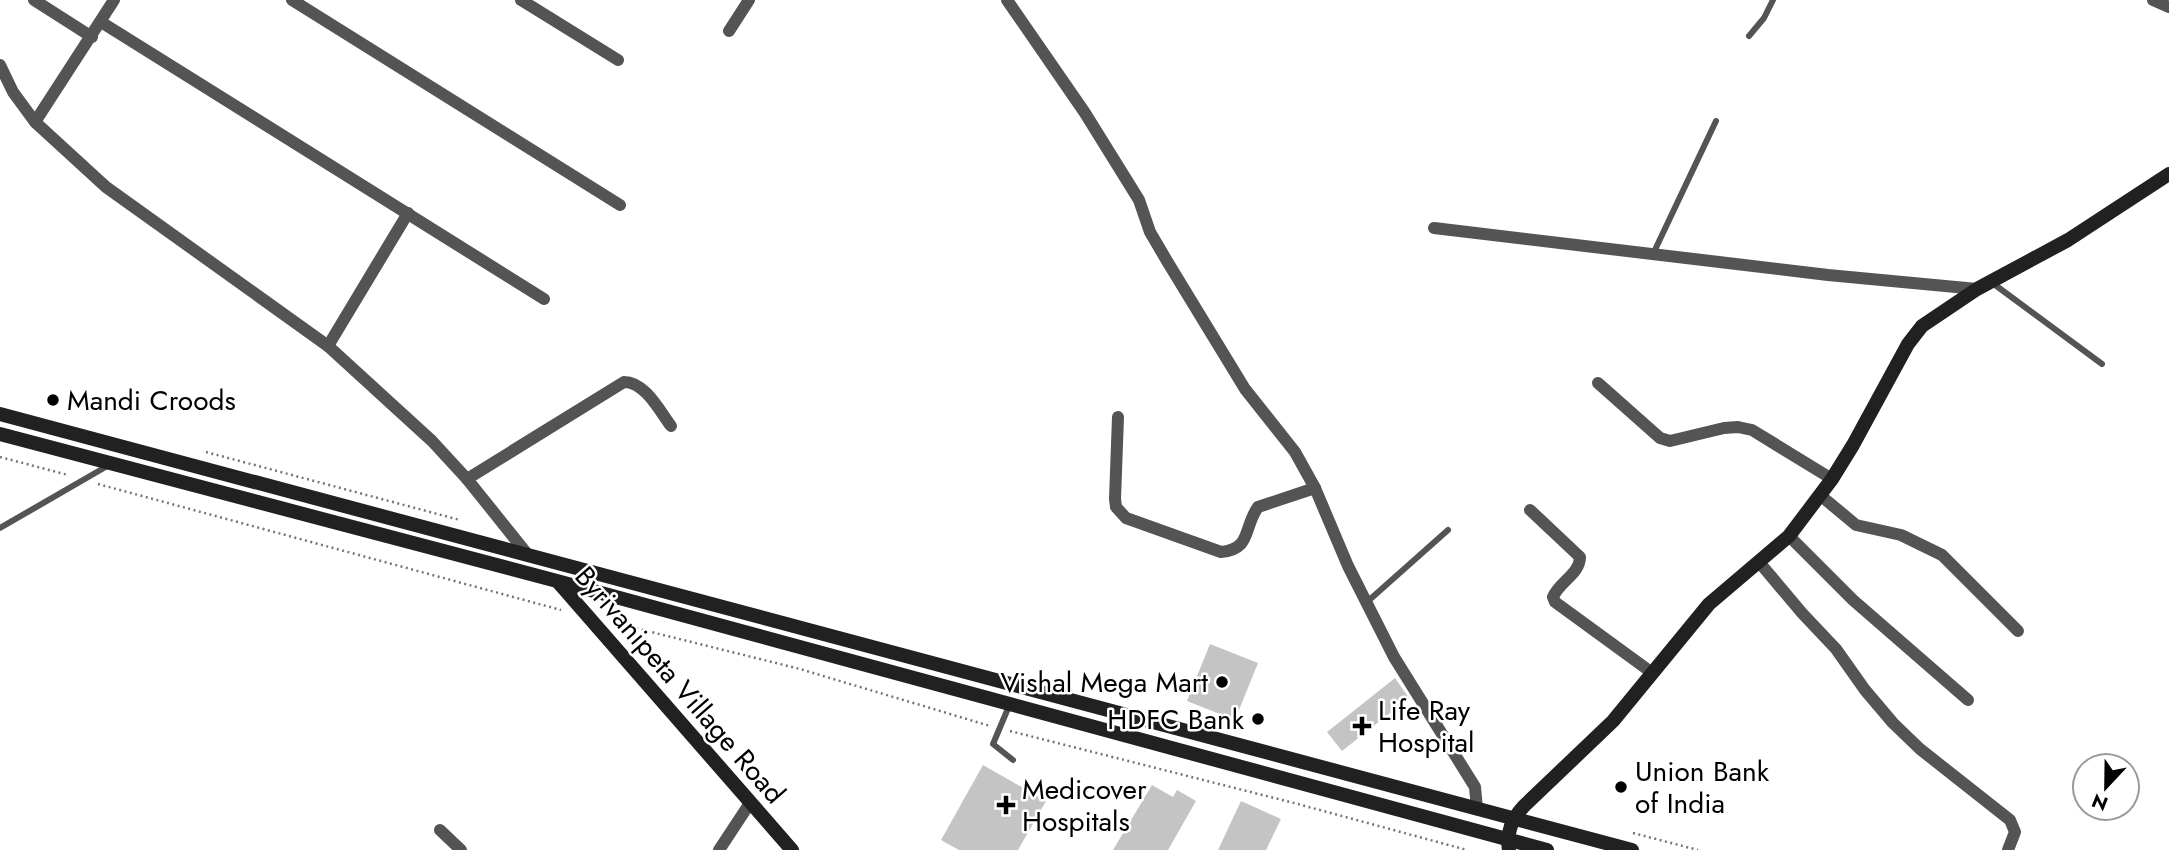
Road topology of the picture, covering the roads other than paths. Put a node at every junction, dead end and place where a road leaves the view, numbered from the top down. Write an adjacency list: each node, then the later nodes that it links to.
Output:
1 (34, 0): 13 (street)
2 (114, 0): 10 (street)
3 (292, 0): 19 (street)
4 (521, 0): 14 (street)
5 (749, 0): 11 (street)
6 (1007, 0): 36 (street)
7 (1773, 0): 12 (lane)
8 (2153, 0): 9 (street)
9 (2169, 7)
10 (102, 22): 13 (street); 20 (street)
11 (729, 31)
12 (1749, 36)
13 (92, 37): 17 (street)
14 (618, 60)
15 (0, 65): 17 (street)
16 (1716, 121): 22 (lane)
17 (35, 122): 26 (street)
18 (2169, 174): 23 (main road)
19 (620, 205)
20 (408, 213): 25 (street); 26 (street)
21 (1434, 228): 22 (street)
22 (1653, 254): 24 (street)
23 (1991, 281): 24 (main road); 27 (lane)
24 (1977, 289): 35 (main road)
25 (544, 299)
26 (328, 346): 34 (street)
27 (2102, 364)
28 (1598, 383): 35 (street)
29 (0, 414): 42 (main road)
30 (1118, 417): 36 (street)
31 (671, 426): 34 (street)
32 (0, 434): 33 (main road)
33 (111, 464): 39 (lane); 44 (main road)
34 (467, 479): 42 (street)
35 (1832, 479): 37 (main road)
36 (1315, 488): 45 (street)
37 (1820, 495): 41 (main road); 46 (street)
38 (1530, 510): 47 (street)
39 (0, 528)
40 (1448, 530): 45 (lane)
41 (1789, 536): 43 (main road); 48 (street)
42 (528, 555): 44 (main road, Byrivanipeta Village Road); 52 (main road)
43 (1759, 562): 47 (main road); 61 (street)
44 (557, 581): 49 (main road); 51 (main road, Byrivanipeta Village Road)
45 (1367, 602): 52 (street)
46 (2018, 631)
47 (1651, 672): 53 (main road)
48 (1968, 700)
49 (1009, 704): 50 (lane); 55 (main road)
50 (1013, 760)
51 (750, 803): 57 (street); 58 (main road, Byrivanipeta Village Road)
52 (1478, 809): 53 (main road)
53 (1513, 818): 55 (main road); 60 (main road)
54 (440, 830): 56 (street)
55 (1508, 845): 59 (main road)
56 (461, 850)
57 (719, 850)
58 (792, 850)
59 (1547, 850)
60 (1632, 850)
61 (2008, 850)

